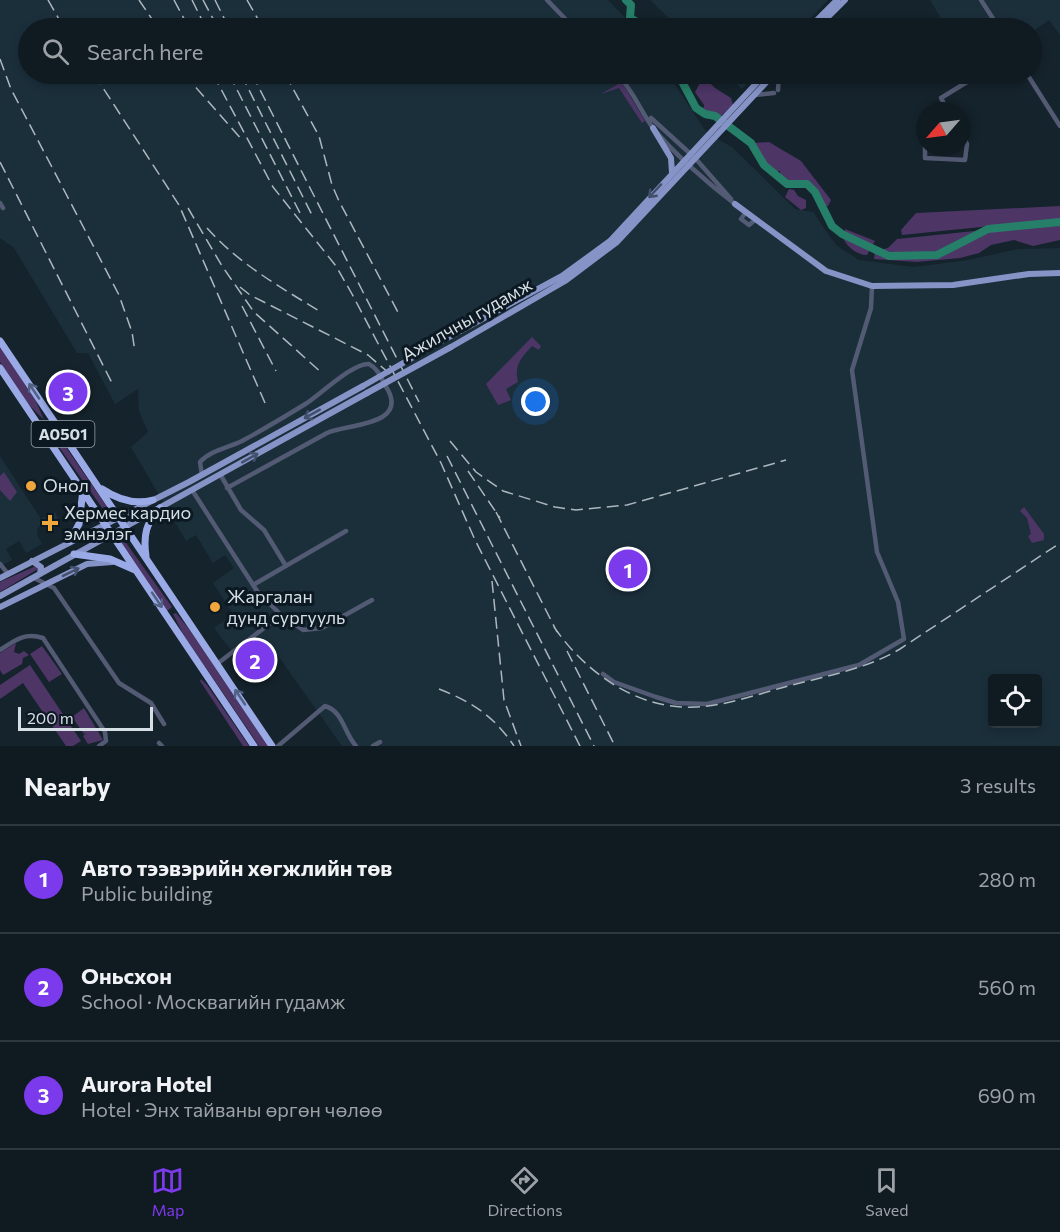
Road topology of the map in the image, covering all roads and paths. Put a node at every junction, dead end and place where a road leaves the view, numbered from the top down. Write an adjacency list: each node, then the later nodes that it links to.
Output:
1 (547, 0): 5 (street)
2 (837, 0): 6 (main road)
3 (845, 0): 7 (main road)
4 (981, 0): 8 (street)
5 (564, 18)
6 (819, 18)
7 (828, 18)
8 (993, 18)
9 (624, 84): 18 (street)
10 (757, 84): 16 (main road, Ажилчны гудамж)
11 (764, 84): 15 (main road, Ажилчны гудамж)
12 (777, 84): 15 (street)
13 (964, 84): 17 (street)
14 (1033, 84): 19 (street)
15 (753, 95): 16 (main road, Ажилчны гудамж)
16 (743, 102): 21 (main road, Ажилчны гудамж)
17 (943, 102)
18 (646, 114): 20 (street); 21 (street)
19 (1060, 126)
20 (653, 128): 24 (street); 25 (main road)
21 (692, 156): 24 (main road, Ажилчны гудамж); 26 (street)
22 (925, 156): 23 (street)
23 (966, 156)
24 (687, 161): 25 (main road, Ажилчны гудамж); 26 (street); 27 (main road, Ажилчны гудамж)
25 (672, 173): 27 (main road, Ажилчны гудамж, one-way to 27)
26 (735, 204): 29 (main road)
27 (580, 268): 34 (main road, Ажилчны гудамж, one-way to 27, bridge); 35 (main road, Ажилчны гудамж, one-way to 35, bridge)
28 (1060, 273): 29 (main road)
29 (872, 286): 70 (street)
30 (0, 340): 32 (highway, A0501, one-way to 30)
31 (0, 368): 33 (highway, A0501)
32 (48, 412): 33 (highway); 36 (highway, A0501)
33 (36, 420): 38 (highway, A0501)
34 (220, 474): 37 (street); 39 (main road, Ажилчны гудамж)
35 (202, 475): 37 (street); 40 (main road, Ажилчны гудамж)
36 (99, 487): 40 (highway); 42 (highway, A0501)
37 (227, 488): 53 (street)
38 (83, 490): 43 (highway, A0501); 47 (highway)
39 (192, 490): 41 (main road, Ажилчны гудамж); 61 (street)
40 (153, 500): 42 (main road, Ажилчны гудамж)
41 (160, 508): 44 (main road, Ажилчны гудамж); 50 (highway)
42 (119, 517): 43 (main road, Ажилчны гудамж); 44 (highway, A0501)
43 (105, 524): 46 (highway, A0501); 47 (main road, Ажилчны гудамж)
44 (126, 526): 46 (main road, Ажилчны гудамж); 50 (highway)
45 (346, 531): 53 (street)
46 (112, 535): 48 (main road, Ажилчны гудамж); 55 (highway)
47 (70, 541): 49 (main road, Ажилчны гудамж)
48 (74, 554): 51 (highway); 54 (main road, Ажилчны гудамж)
49 (32, 561): 56 (main road, Ажилчны гудамж); 57 (main road)
50 (146, 561): 65 (highway)
51 (118, 562): 55 (highway); 60 (main road, one-way to 51)
52 (0, 564): 56 (street)
53 (286, 566): 61 (street)
54 (51, 568): 57 (main road, Ажилчны гудамж); 60 (street)
55 (138, 572): 67 (highway, one-way to 67)
56 (8, 574): 58 (main road, Ажилчны гудамж)
57 (37, 576): 59 (street); 62 (main road, Ажилчны гудамж)
58 (0, 578)
59 (46, 584): 60 (main road); 64 (main road)
60 (53, 584): 71 (street)
61 (254, 585): 66 (street)
62 (0, 596)
63 (372, 600): 66 (street)
64 (0, 607)
65 (179, 610): 67 (highway); 69 (highway)
66 (281, 615): 69 (street)
67 (171, 621): 74 (highway)
68 (0, 650): 73 (street)
69 (217, 664): 75 (highway, one-way to 69)
70 (603, 674)
71 (164, 724)
72 (380, 742): 78 (street)
73 (99, 746)
74 (254, 746)
75 (272, 746)
76 (278, 746): 77 (street)
77 (356, 746)
78 (373, 746)

